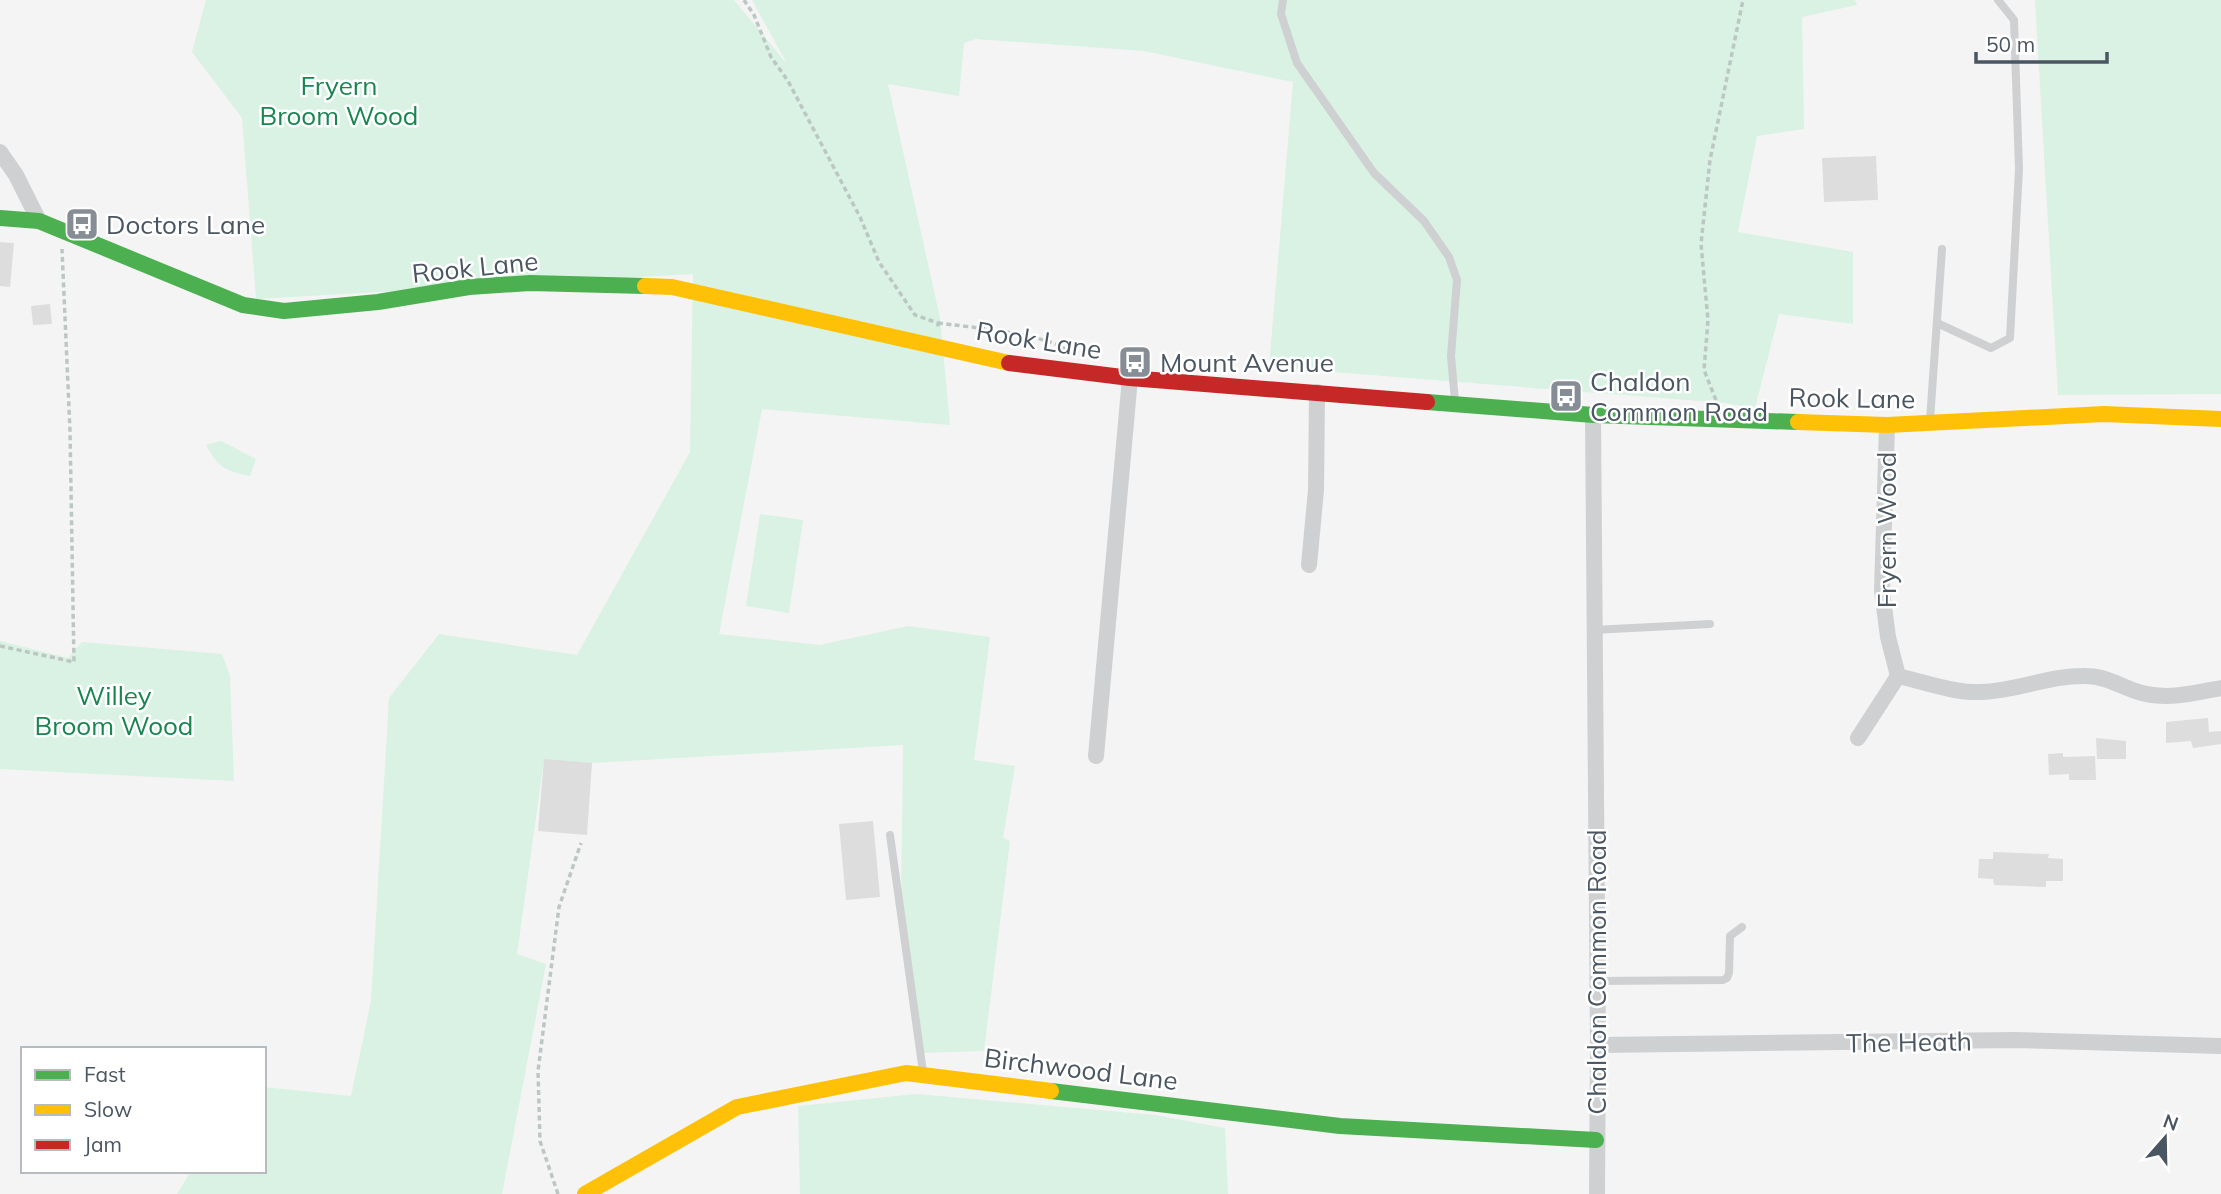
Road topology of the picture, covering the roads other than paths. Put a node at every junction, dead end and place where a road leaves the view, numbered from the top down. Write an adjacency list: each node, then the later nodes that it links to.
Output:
1 (1283, 0): 10 (lane)
2 (1998, 0): 7 (lane)
3 (0, 152): 5 (street)
4 (0, 218): 5 (main road, Rook Lane)
5 (39, 221): 8 (main road, Rook Lane)
6 (1942, 249): 7 (lane)
7 (1937, 323): 13 (lane)
8 (1130, 378): 9 (main road, Rook Lane); 21 (street)
9 (1317, 392): 10 (main road, Rook Lane); 15 (street)
10 (1455, 403): 11 (main road, Rook Lane)
11 (1593, 415): 14 (main road, Rook Lane); 17 (street, Chaldon Common Road)
12 (2221, 419): 13 (main road, Rook Lane)
13 (1930, 423): 14 (main road, Rook Lane)
14 (1887, 425): 18 (street, Fryern Wood)
15 (1309, 565)
16 (1710, 624): 17 (lane)
17 (1593, 630): 24 (street, Chaldon Common Road)
18 (1898, 676): 19 (street); 20 (street)
19 (2221, 688)
20 (1858, 738)
21 (1096, 756)
22 (890, 835): 27 (lane)
23 (1742, 927): 24 (lane)
24 (1597, 981): 25 (street, Chaldon Common Road)
25 (1598, 1045): 26 (street, The Heath); 28 (street, Chaldon Common Road)
26 (2221, 1046)
27 (923, 1075): 28 (main road, Birchwood Lane); 29 (main road, Birchwood Lane)
28 (1596, 1140): 30 (street, Chaldon Common Road)
29 (585, 1194)
30 (1597, 1194)

